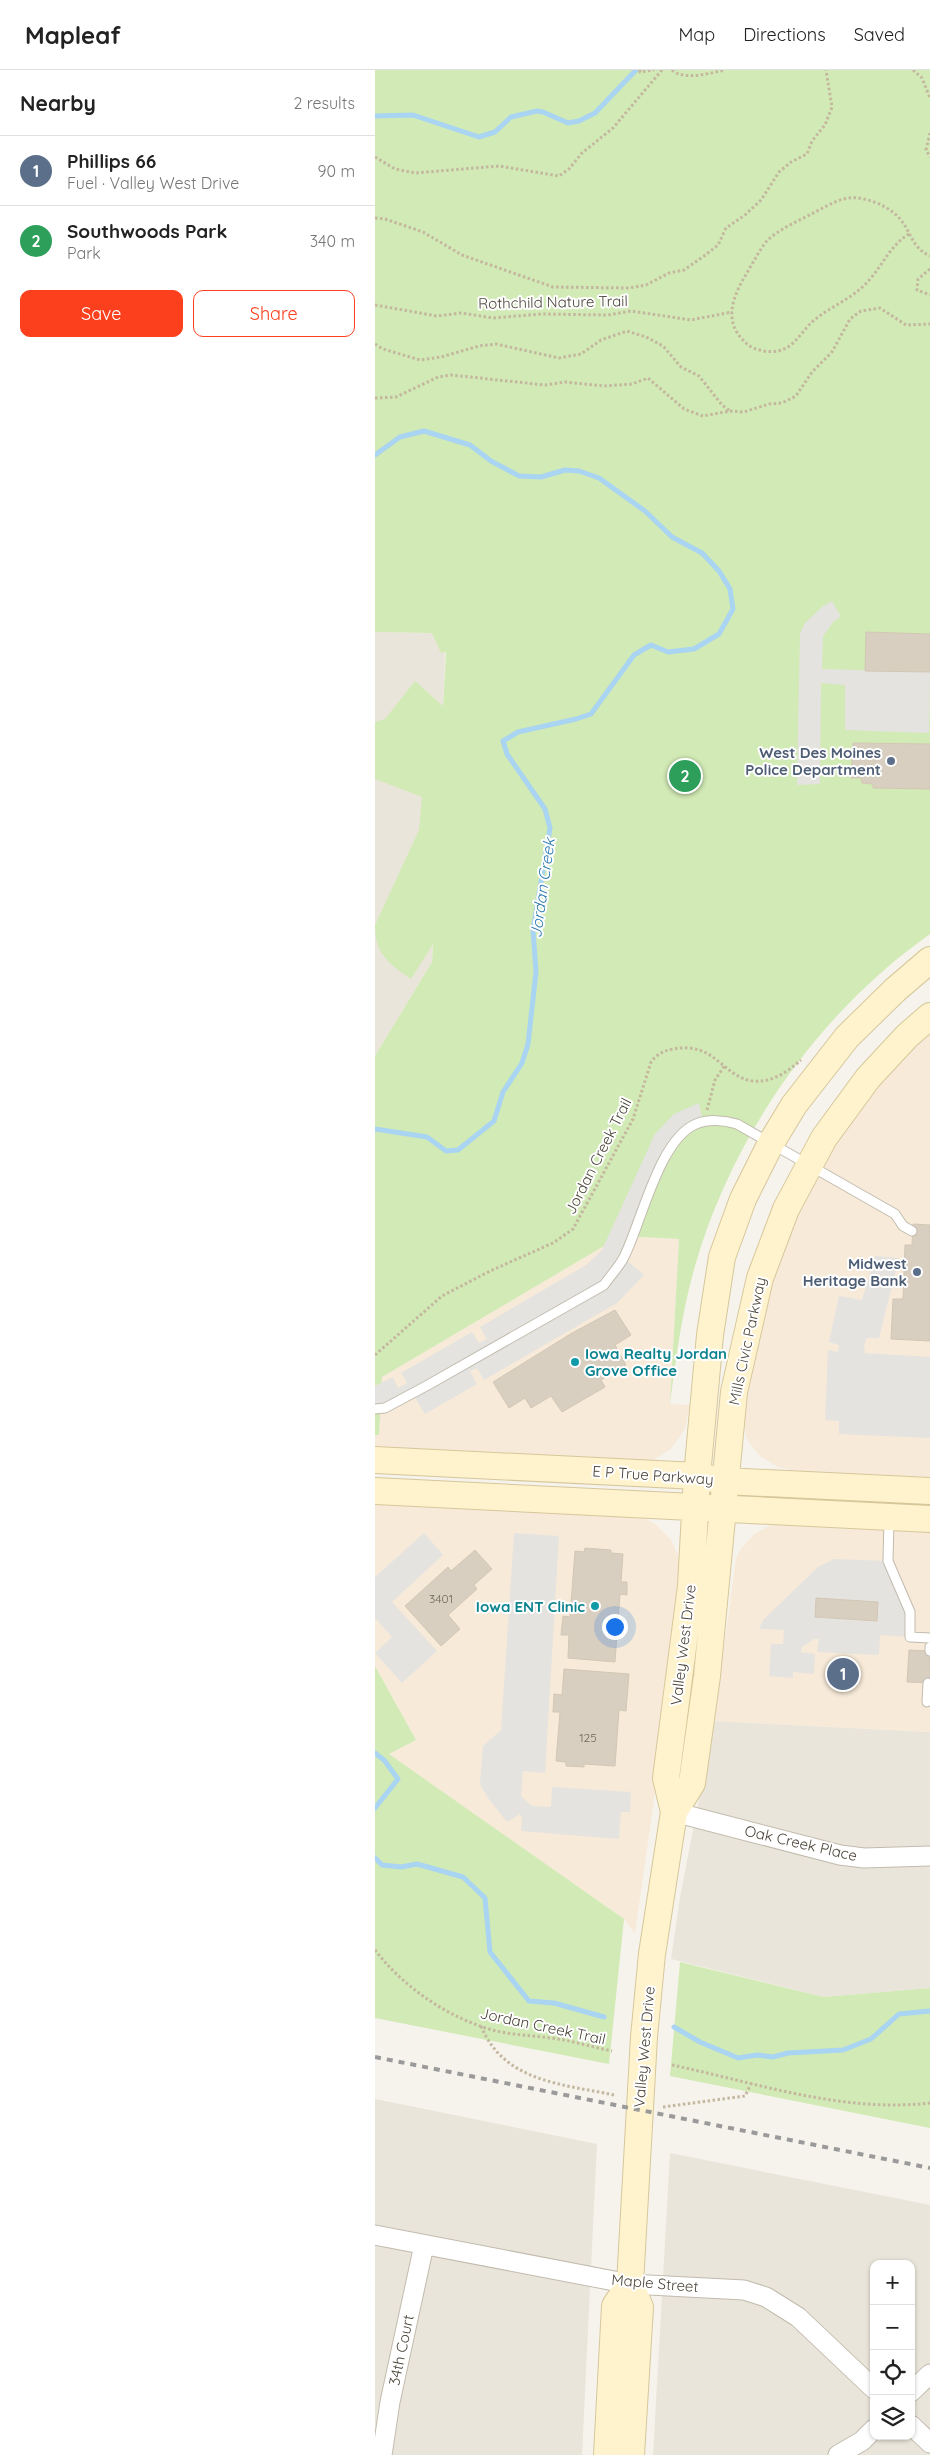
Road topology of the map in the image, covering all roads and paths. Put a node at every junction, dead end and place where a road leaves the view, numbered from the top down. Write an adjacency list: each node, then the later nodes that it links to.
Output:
1 (640, 70): 2 (path)
2 (654, 70)
3 (662, 70): 11 (path)
4 (672, 70): 5 (path)
5 (725, 70)
6 (826, 70): 12 (path)
7 (913, 70): 8 (path)
8 (930, 98)
9 (930, 133): 10 (path)
10 (930, 156)
11 (375, 157)
12 (375, 218)
13 (909, 234): 14 (path); 18 (path); 18 (path)
14 (930, 256)
15 (930, 269): 16 (path)
16 (930, 295)
17 (375, 305): 18 (path, Rothchild Nature Trail)
18 (732, 312)
19 (930, 324): 22 (path)
20 (375, 344): 22 (path)
21 (375, 398): 22 (path)
22 (730, 411)
23 (930, 960): 28 (main road, Mills Civic Parkway)
24 (930, 1016): 29 (main road, Mills Civic Parkway)
25 (725, 1064): 26 (path, Jordan Creek Trail); 27 (path); 31 (path, Jordan Creek Trail)
26 (781, 1074)
27 (703, 1123): 28 (lane); 32 (lane)
28 (771, 1143): 29 (lane); 34 (main road, Mills Civic Parkway)
29 (809, 1163): 30 (lane); 35 (main road, Mills Civic Parkway)
30 (913, 1231)
31 (375, 1355)
32 (375, 1409)
33 (375, 1460): 34 (main road, E P True Parkway)
34 (697, 1476): 35 (main road, E P True Parkway); 38 (main road, Valley West Drive)
35 (725, 1481): 37 (main road, E P True Parkway); 39 (main road, Valley West Drive)
36 (375, 1491): 38 (main road, E P True Parkway)
37 (930, 1491)
38 (695, 1508): 39 (main road, E P True Parkway); 47 (main road, Valley West Drive)
39 (722, 1509): 40 (main road, E P True Parkway); 47 (main road, Valley West Drive)
40 (889, 1517): 41 (main road, E P True Parkway); 42 (lane)
41 (930, 1519)
42 (930, 1638)
43 (930, 1648): 44 (lane)
44 (930, 1651)
45 (928, 1683): 46 (lane)
46 (927, 1702)
47 (674, 1812): 48 (street, Oak Creek Place); 59 (main road, Valley West Drive)
48 (930, 1856)
49 (375, 1950): 50 (path, Jordan Creek Trail)
50 (481, 2026): 51 (path, Jordan Creek Trail); 54 (path)
51 (612, 2051)
52 (672, 2065): 53 (path)
53 (752, 2082): 55 (path); 56 (path)
54 (614, 2095)
55 (930, 2103)
56 (663, 2108)
57 (375, 2235): 58 (street, Maple Street)
58 (424, 2245): 59 (street, Maple Street); 66 (street, 34th Court)
59 (630, 2284): 61 (street, Maple Street); 67 (main road); 68 (main road, Valley West Drive)
60 (930, 2374): 62 (street)
61 (870, 2385)
62 (915, 2388)
63 (915, 2429): 65 (street)
64 (870, 2433): 69 (street)
65 (930, 2443)
66 (382, 2455)
67 (607, 2455)
68 (631, 2455)
69 (838, 2455)

